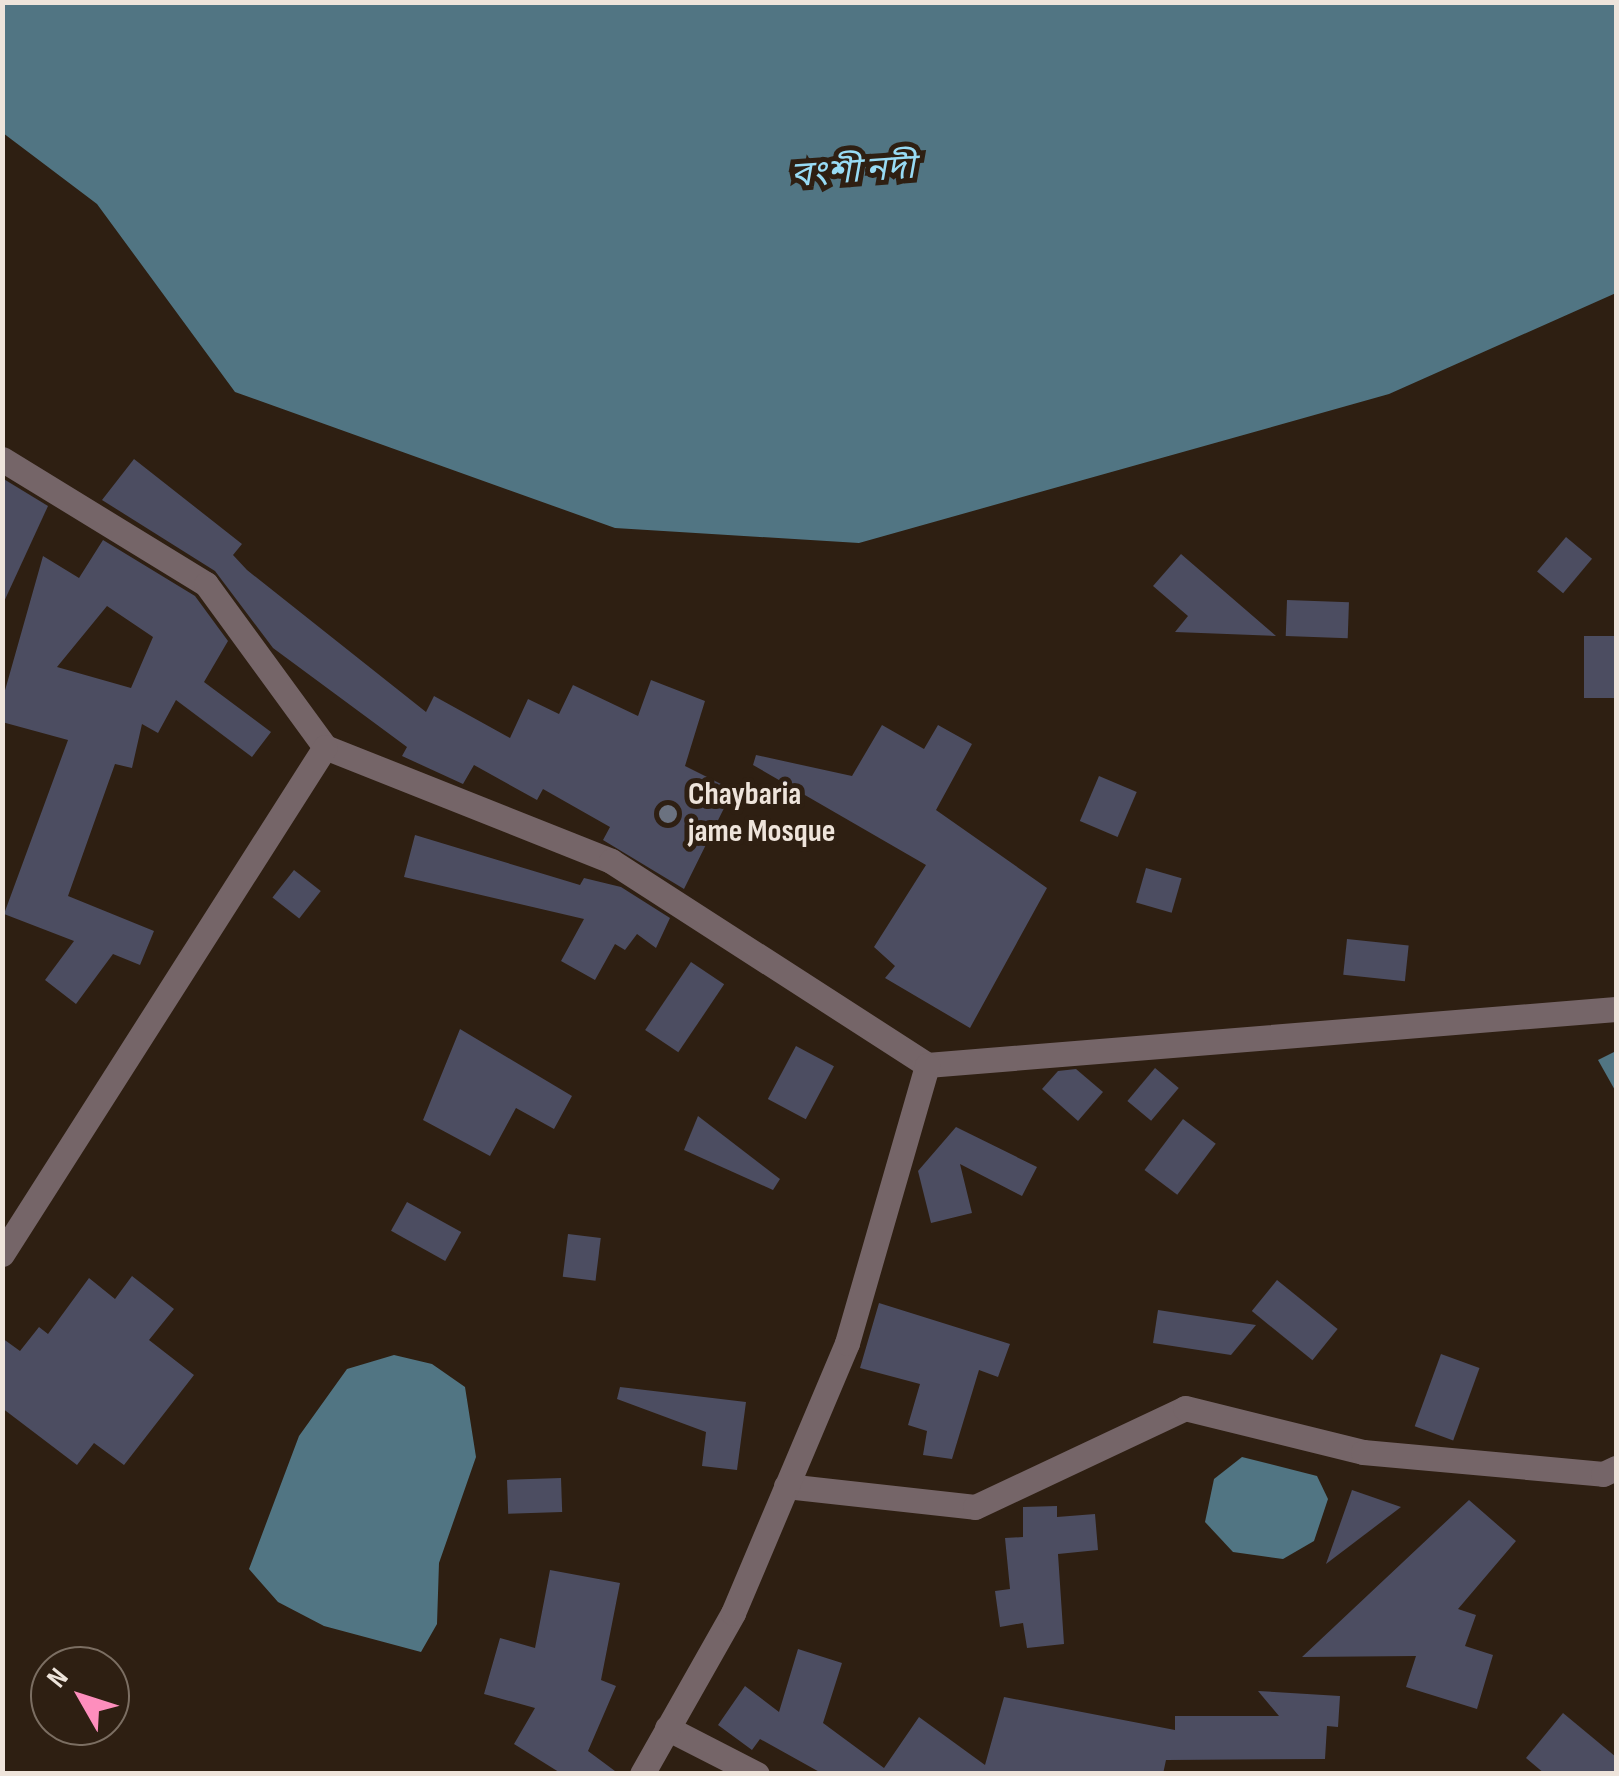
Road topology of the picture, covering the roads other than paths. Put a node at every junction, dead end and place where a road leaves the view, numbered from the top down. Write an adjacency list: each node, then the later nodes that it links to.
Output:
1 (2, 458): 2 (street)
2 (325, 747): 4 (street); 5 (street)
3 (1616, 1009): 4 (street)
4 (927, 1065): 7 (street)
5 (2, 1254)
6 (1616, 1468): 7 (street)
7 (786, 1486): 8 (street)
8 (667, 1728): 9 (street); 10 (street)
9 (642, 1774)
10 (757, 1774)

